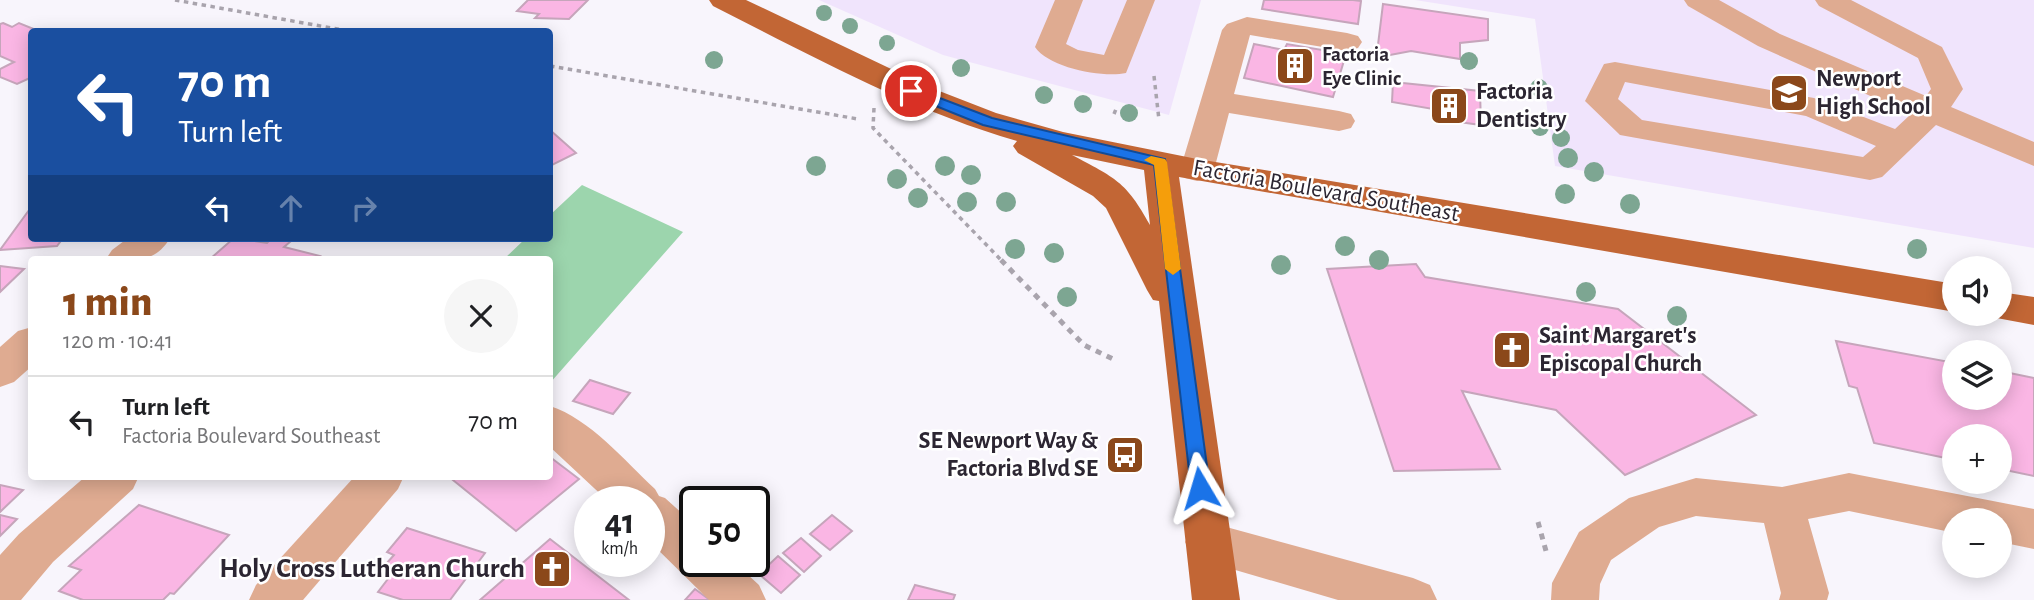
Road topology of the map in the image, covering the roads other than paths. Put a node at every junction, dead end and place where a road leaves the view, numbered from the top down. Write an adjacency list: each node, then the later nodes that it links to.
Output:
1 (723, 0): 10 (main road, Factoria Boulevard Southeast)
2 (1069, 0): 3 (street)
3 (1140, 0)
4 (1698, 0): 8 (street)
5 (1829, 0): 8 (street)
6 (1347, 43): 7 (street)
7 (1216, 101): 9 (street); 14 (street)
8 (1933, 112): 11 (street); 12 (street)
9 (1339, 121)
10 (987, 122): 13 (main road, Factoria Boulevard Southeast); 20 (main road)
11 (1899, 143): 11 (street)
12 (2034, 155)
13 (1160, 162): 14 (main road, Factoria Boulevard Southeast); 20 (main road)
14 (1197, 170): 17 (main road, Factoria Boulevard Southeast)
15 (147, 242): 16 (street)
16 (129, 256)
17 (1942, 296)
18 (2012, 308): 19 (main road)
19 (2034, 312)
20 (1179, 317): 33 (main road)
21 (28, 346): 22 (street)
22 (0, 371)
23 (553, 425): 26 (street)
24 (112, 480): 35 (street)
25 (378, 480): 37 (street)
26 (622, 486)
27 (1782, 506): 28 (street); 36 (street); 41 (street)
28 (1942, 511)
29 (2012, 524): 31 (street)
30 (665, 527): 32 (street)
31 (2034, 529)
32 (679, 540)
33 (1208, 542): 39 (main road); 40 (street)
34 (717, 577): 38 (street)
35 (0, 589)
36 (1814, 598)
37 (273, 600)
38 (741, 600)
39 (1216, 600)
40 (1413, 600)
41 (1575, 600)

